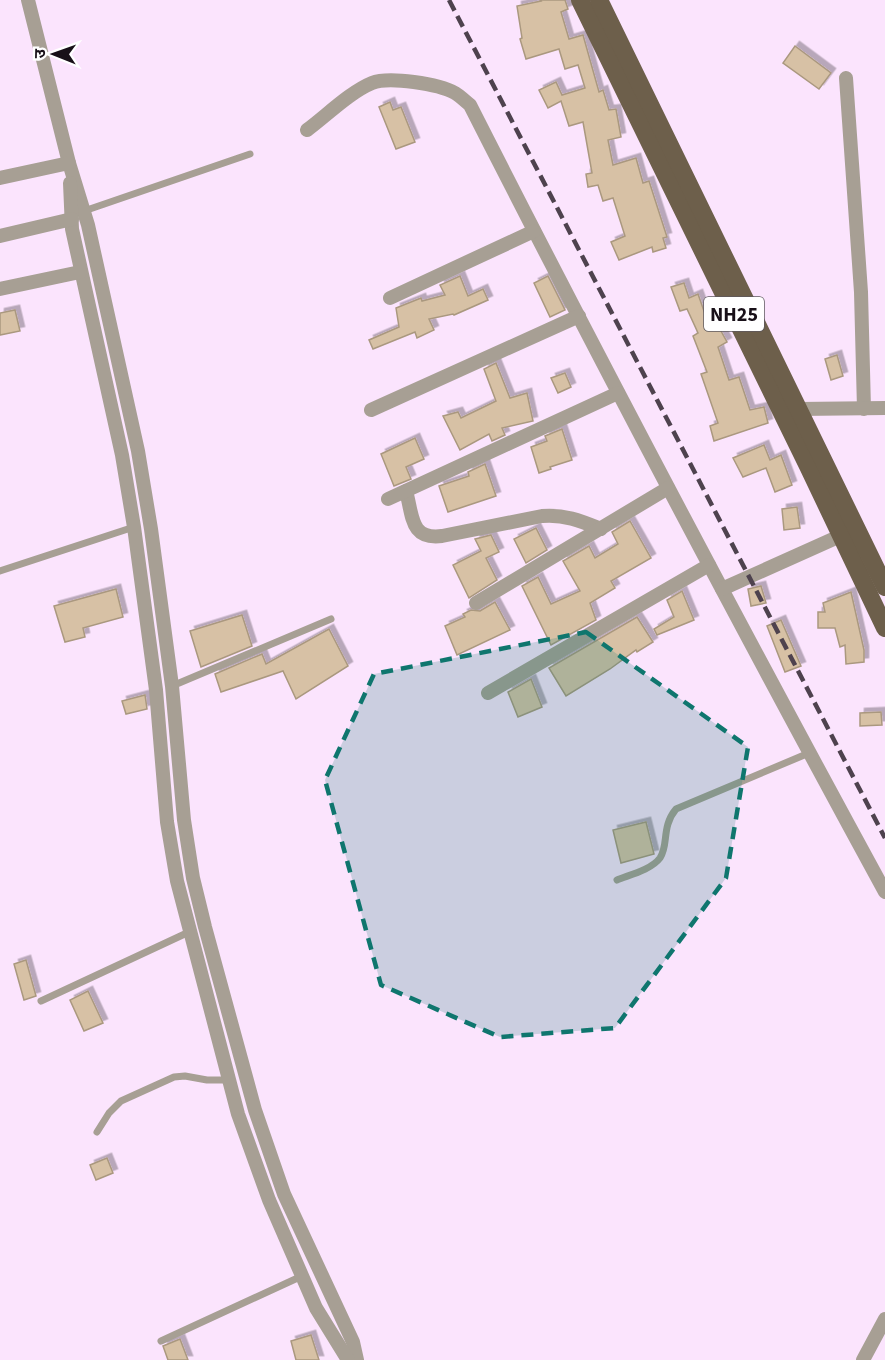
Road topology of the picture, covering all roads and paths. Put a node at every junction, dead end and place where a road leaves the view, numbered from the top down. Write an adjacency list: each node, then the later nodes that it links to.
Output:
1 (28, 0): 7 (street)
2 (580, 0): 27 (main road, NH25)
3 (599, 0): 19 (main road, NH25)
4 (846, 78): 20 (street)
5 (307, 130): 11 (street)
6 (250, 154): 9 (lane)
7 (69, 163): 8 (street); 9 (street); 10 (street)
8 (0, 178)
9 (84, 211): 35 (street)
10 (72, 219): 12 (street); 13 (street)
11 (534, 231): 15 (street); 16 (street)
12 (0, 236)
13 (80, 272): 14 (street); 25 (street)
14 (1, 285)
15 (390, 298)
16 (579, 316): 17 (street); 21 (street)
17 (618, 393): 22 (street); 23 (street)
18 (885, 408): 20 (street)
19 (799, 409): 20 (street); 27 (main road, NH25)
20 (864, 409)
21 (371, 410)
22 (668, 488): 26 (street); 28 (street)
23 (406, 491): 24 (street); 26 (street)
24 (388, 500)
25 (134, 526): 29 (lane); 40 (street)
26 (601, 529): 32 (street)
27 (849, 532): 30 (main road, NH25); 31 (street); 34 (main road, NH25)
28 (710, 565): 31 (street); 36 (street)
29 (0, 571)
30 (885, 587)
31 (722, 589): 37 (street)
32 (476, 603)
33 (331, 619): 35 (lane)
34 (885, 628)
35 (172, 686): 48 (street)
36 (488, 693)
37 (809, 753): 38 (lane); 39 (street)
38 (617, 880)
39 (885, 892)
40 (189, 932): 41 (lane); 42 (street)
41 (41, 1001)
42 (229, 1080): 43 (lane); 44 (street)
43 (97, 1132)
44 (302, 1276): 46 (lane); 47 (street)
45 (885, 1319): 49 (street)
46 (161, 1341)
47 (348, 1360)
48 (357, 1360)
49 (863, 1360)

